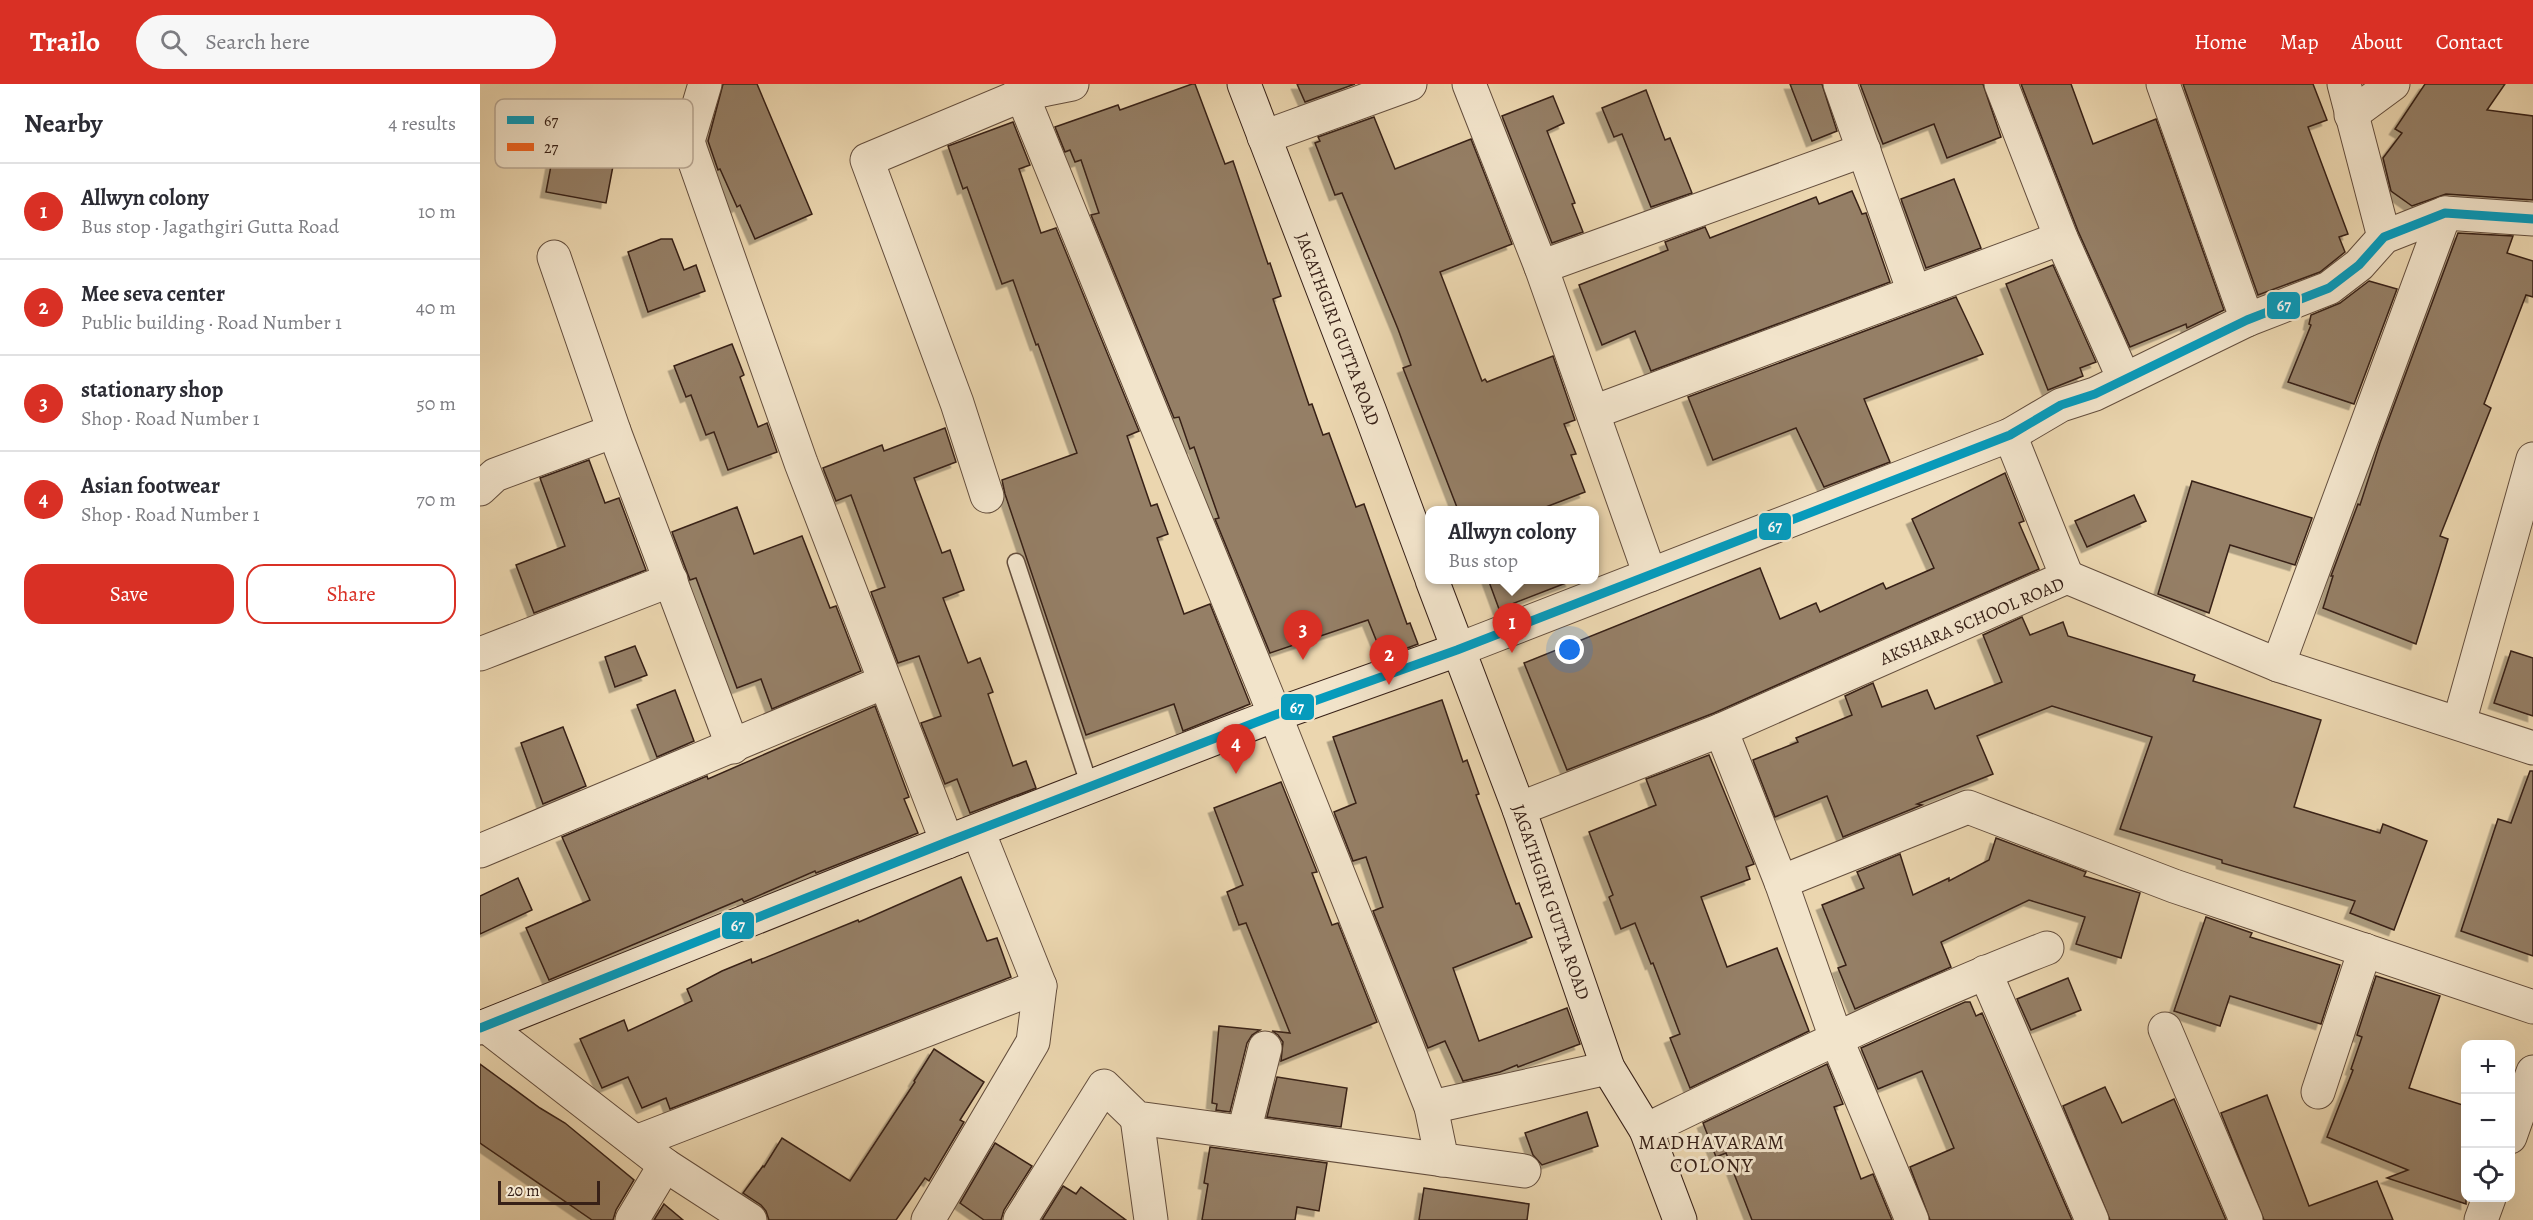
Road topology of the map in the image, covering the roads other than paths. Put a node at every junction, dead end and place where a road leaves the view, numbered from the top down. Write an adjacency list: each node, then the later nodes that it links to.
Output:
1 (705, 84): 11 (street)
2 (1244, 84): 12 (street, JAGATHGIRI GUTTA ROAD)
3 (1410, 84): 12 (street)
4 (1469, 84): 20 (street)
5 (1840, 84): 13 (street)
6 (2001, 84): 18 (street)
7 (2163, 84): 22 (street)
8 (2393, 84): 10 (street)
9 (1037, 88): 29 (street); 40 (street)
10 (2347, 100): 17 (street)
11 (693, 124)
12 (1264, 137): 30 (street, JAGATHGIRI GUTTA ROAD)
13 (1864, 150): 20 (street); 21 (street)
14 (693, 157): 39 (street)
15 (2445, 213): 16 (street); 17 (street); 38 (street)
16 (2533, 219)
17 (2384, 237): 22 (street)
18 (2061, 238): 21 (street); 23 (street)
19 (554, 257): 25 (street)
20 (1541, 267): 24 (street)
21 (1914, 292): 24 (street)
22 (2247, 320): 23 (street)
23 (2124, 379): 26 (street)
24 (1594, 412): 32 (street)
25 (614, 431): 28 (street); 34 (street)
26 (2010, 435): 32 (street); 33 (street)
27 (2533, 459): 41 (street)
28 (480, 489)
29 (987, 496)
30 (1425, 560)
31 (1016, 562): 45 (lane)
32 (1650, 575): 36 (street)
33 (2067, 577): 38 (street, AKSHARA SCHOOL ROAD); 42 (street, AKSHARA SCHOOL ROAD)
34 (671, 580): 37 (street); 43 (street)
35 (1434, 584): 36 (street, JAGATHGIRI GUTTA ROAD)
36 (1457, 650): 40 (street); 46 (street, JAGATHGIRI GUTTA ROAD)
37 (480, 654)
38 (2278, 665): 41 (street, AKSHARA SCHOOL ROAD)
39 (884, 682): 43 (street); 48 (street)
40 (1275, 715): 45 (street); 63 (street)
41 (2458, 723): 44 (street, AKSHARA SCHOOL ROAD)
42 (1721, 730): 46 (street, AKSHARA SCHOOL ROAD); 50 (street)
43 (733, 747): 49 (street)
44 (2533, 748)
45 (1090, 787): 47 (street)
46 (1519, 809): 60 (street, JAGATHGIRI GUTTA ROAD)
47 (978, 831): 48 (street); 54 (street)
48 (947, 842): 56 (street)
49 (480, 851)
50 (1781, 882): 52 (street); 58 (street)
51 (2047, 948): 53 (street)
52 (2365, 950): 55 (street); 62 (street)
53 (1985, 972): 58 (street); 80 (street)
54 (1040, 986): 68 (street); 75 (street)
55 (2533, 1007)
56 (483, 1027): 68 (street)
57 (2165, 1029): 81 (street)
58 (1836, 1038): 66 (street); 79 (street)
59 (1265, 1048): 67 (street)
60 (1608, 1068): 63 (street); 66 (street, JAGATHGIRI GUTTA ROAD)
61 (2533, 1072): 65 (street)
62 (2318, 1092)
63 (1431, 1107): 69 (street)
64 (1137, 1118): 67 (street); 76 (street); 77 (street)
65 (2515, 1125)
66 (1646, 1130): 78 (street, JAGATHGIRI GUTTA ROAD)
67 (1244, 1132): 69 (street)
68 (636, 1142): 70 (street)
69 (1442, 1160): 71 (street)
70 (665, 1166): 73 (street); 74 (street)
71 (1524, 1171)
72 (2487, 1202): 82 (street)
73 (632, 1220)
74 (750, 1220)
75 (928, 1220)
76 (1020, 1220)
77 (1151, 1220)
78 (1680, 1220)
79 (1912, 1220)
80 (2092, 1220)
81 (2246, 1220)
82 (2481, 1220)

